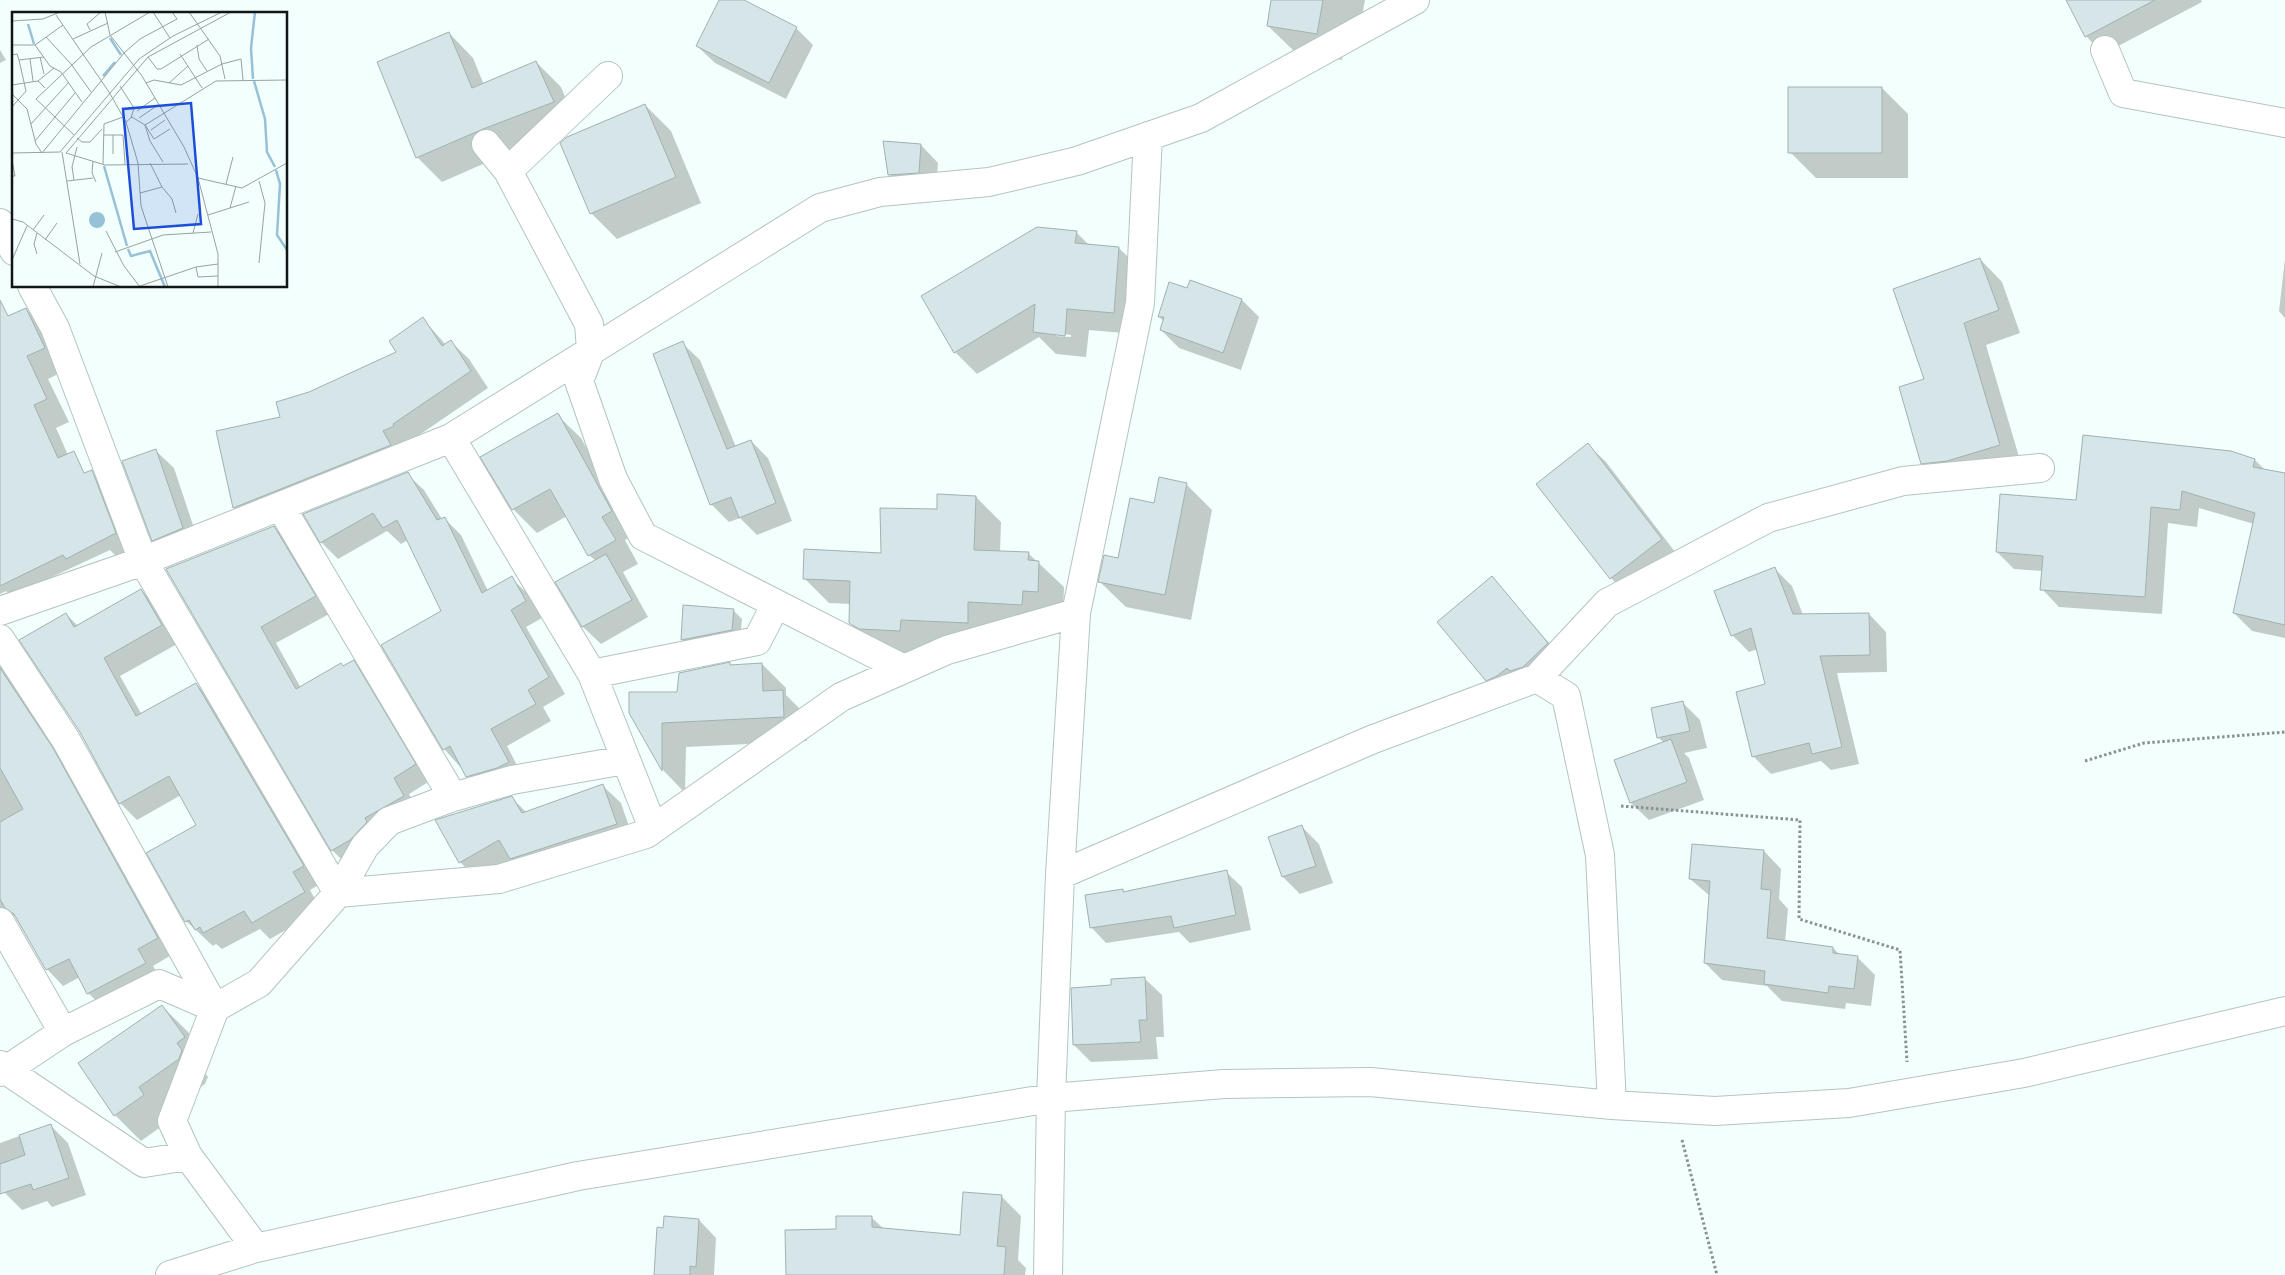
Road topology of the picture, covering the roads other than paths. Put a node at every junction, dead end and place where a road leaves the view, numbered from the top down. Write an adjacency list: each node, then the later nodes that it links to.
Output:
1 (1415, 0): 5 (street)
2 (2105, 50): 4 (street)
3 (608, 76): 7 (street)
4 (2285, 123)
5 (1148, 136): 13 (street); 20 (street)
6 (486, 144): 7 (street)
7 (508, 171): 13 (street)
8 (0, 223): 9 (street)
9 (12, 247)
10 (12, 257): 11 (street)
11 (0, 263)
12 (33, 288): 17 (street)
13 (591, 350): 14 (street); 18 (street)
14 (451, 438): 16 (street); 23 (street)
15 (2040, 468): 24 (street)
16 (281, 507): 17 (street); 26 (street)
17 (143, 561): 19 (street); 29 (street)
18 (776, 604): 22 (street); 23 (street)
19 (0, 611)
20 (1076, 612): 22 (street); 28 (street)
21 (0, 638): 31 (street)
22 (904, 669): 27 (street)
23 (592, 674): 25 (street)
24 (1537, 678): 28 (street); 36 (street)
25 (625, 760): 26 (street); 27 (street)
26 (453, 797): 29 (street)
27 (653, 828): 29 (street)
28 (1060, 875): 35 (street)
29 (338, 893): 31 (street)
30 (0, 922): 33 (street)
31 (215, 1008): 33 (street); 37 (street)
32 (2285, 1011): 36 (street)
33 (63, 1032): 34 (street)
34 (2, 1069): 37 (street)
35 (1051, 1098): 36 (street); 38 (street); 40 (street)
36 (1612, 1106)
37 (188, 1156): 38 (street)
38 (256, 1248): 39 (street)
39 (170, 1275)
40 (1048, 1275)

